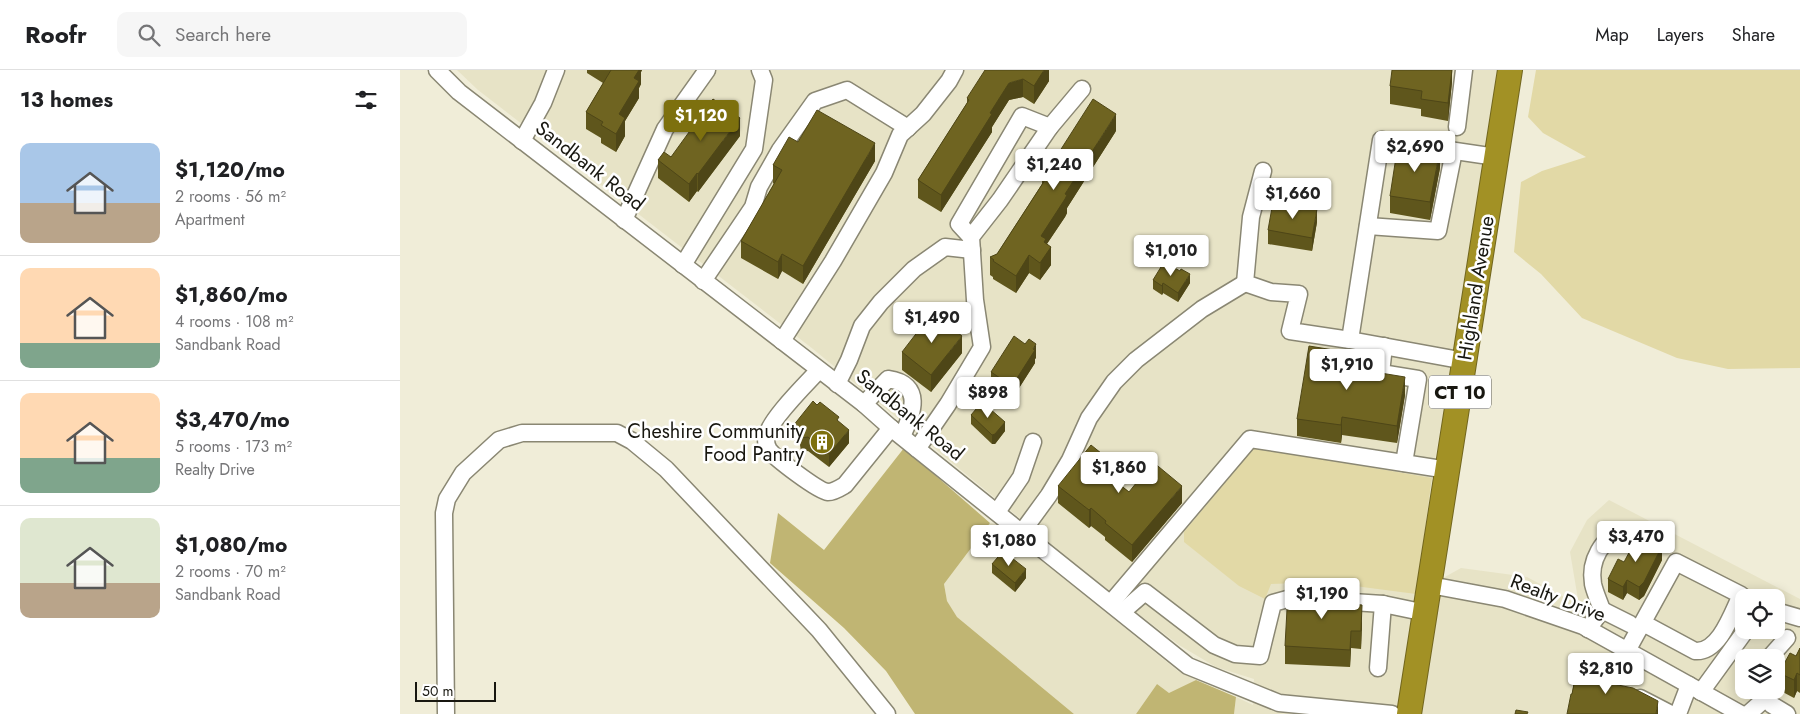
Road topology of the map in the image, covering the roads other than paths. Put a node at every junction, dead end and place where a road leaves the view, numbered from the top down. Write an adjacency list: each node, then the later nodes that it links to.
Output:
1 (437, 70): 12 (street, Sandbank Road)
2 (556, 70): 12 (street)
3 (707, 70): 16 (street)
4 (760, 70): 19 (street)
5 (955, 70): 11 (street)
6 (1461, 70): 10 (street)
7 (1510, 70): 14 (highway, Highland Avenue / CT 10)
8 (1082, 89): 9 (street)
9 (1050, 127): 18 (street); 18 (street)
10 (1457, 127)
11 (908, 128): 20 (street); 23 (street)
12 (522, 141): 16 (street, Sandbank Road)
13 (1454, 151): 14 (street); 17 (street); 17 (street)
14 (1496, 157): 25 (highway, Highland Avenue / CT 10)
15 (1263, 171): 21 (street)
16 (624, 220): 19 (street, Sandbank Road)
17 (1368, 226): 22 (street)
18 (972, 244): 27 (street); 31 (street)
19 (683, 265): 20 (street, Sandbank Road)
20 (703, 280): 23 (street, Sandbank Road)
21 (1245, 283): 22 (street); 36 (street)
22 (1350, 340): 24 (street)
23 (782, 341): 26 (street, Sandbank Road)
24 (1384, 346): 25 (street); 32 (street)
25 (1465, 361): 33 (highway, Highland Avenue / CT 10)
26 (819, 370): 27 (street, Sandbank Road); 29 (street)
27 (837, 384): 28 (street, Sandbank Road)
28 (864, 404): 29 (street, Sandbank Road); 29 (street)
29 (896, 432): 31 (street, Sandbank Road)
30 (1033, 442): 34 (street)
31 (917, 449): 34 (street, Sandbank Road)
32 (1404, 463): 33 (street); 39 (street)
33 (1448, 470): 37 (highway, Highland Avenue / CT 10)
34 (997, 512): 36 (street, Sandbank Road)
35 (1624, 531): 40 (street)
36 (1022, 532): 39 (street, Sandbank Road)
37 (1430, 585): 41 (highway, Highland Avenue / CT 10); 45 (street, Realty Drive)
38 (1383, 604): 41 (street); 48 (street); 51 (street)
39 (1117, 608): 48 (street); 52 (street, Sandbank Road)
40 (1602, 610): 44 (street); 45 (street)
41 (1426, 613): 61 (highway, Highland Avenue / CT 10)
42 (1785, 614): 43 (street)
43 (1800, 618)
44 (1636, 623): 44 (street); 50 (street)
45 (1588, 629): 50 (street, Realty Drive)
46 (1787, 638): 49 (street)
47 (1738, 639): 53 (street)
48 (1214, 645): 52 (street)
49 (1777, 649)
50 (1627, 651): 53 (street, Realty Drive)
51 (1378, 668)
52 (1200, 671): 57 (street, Sandbank Road)
53 (1694, 688): 63 (street); 64 (street, Realty Drive)
54 (1623, 689): 62 (street)
55 (1761, 699): 65 (street)
56 (1768, 699): 66 (street)
57 (1281, 709): 60 (street, Sandbank Road)
58 (446, 714): 59 (street)
59 (887, 714)
60 (1392, 714)
61 (1409, 714)
62 (1671, 714)
63 (1678, 714)
64 (1741, 714)
65 (1748, 714)
66 (1787, 714)

